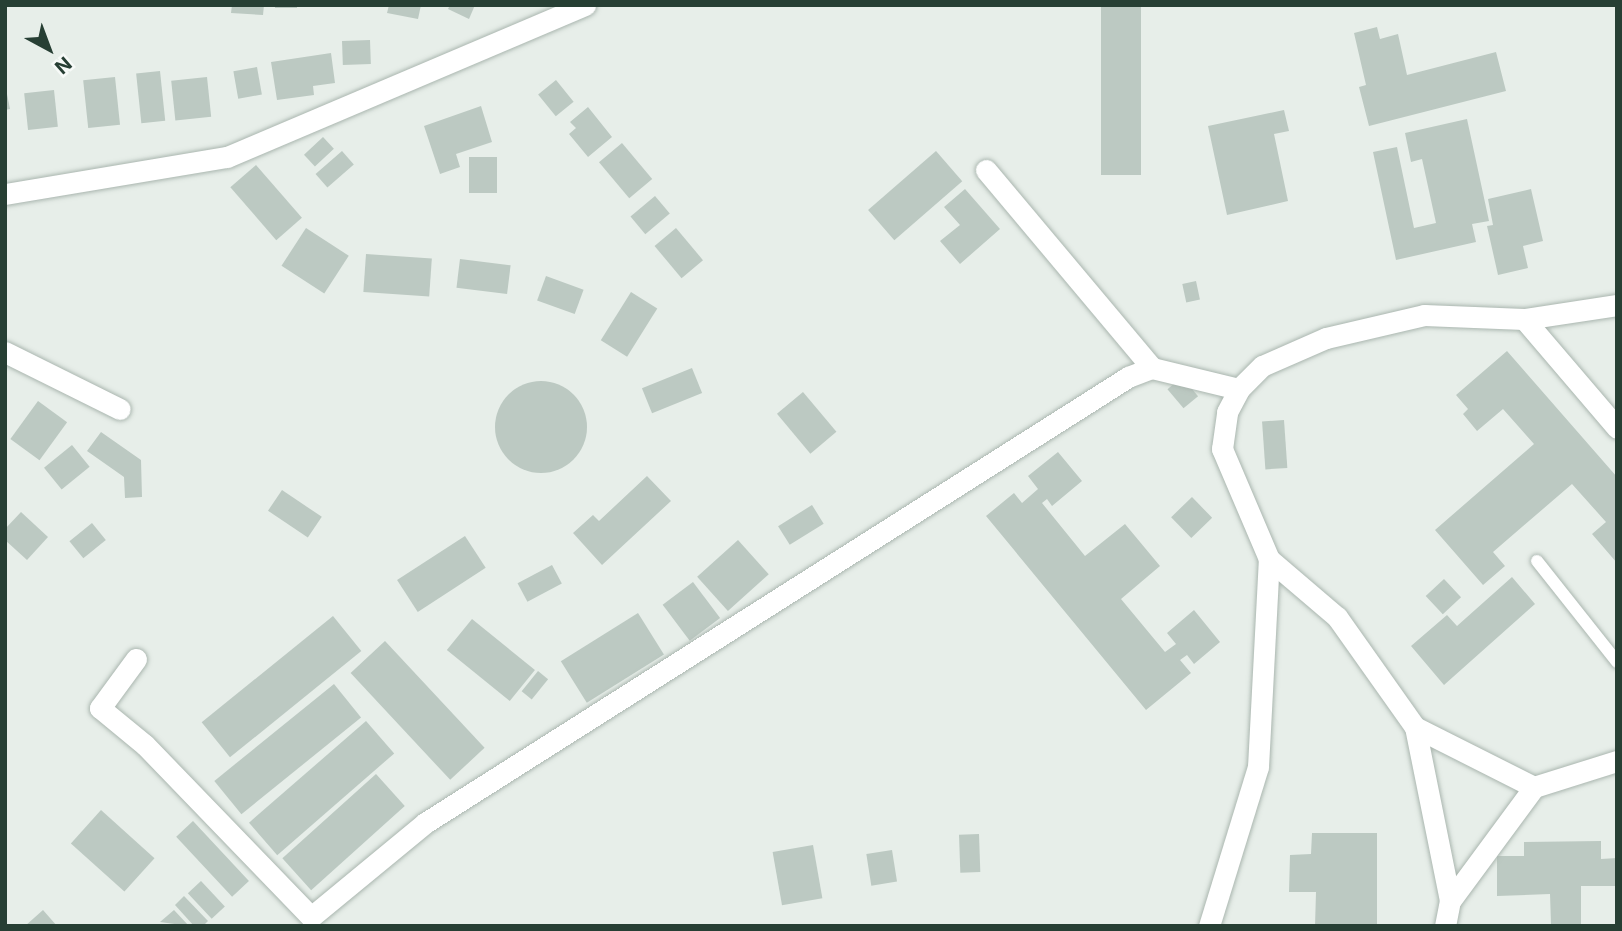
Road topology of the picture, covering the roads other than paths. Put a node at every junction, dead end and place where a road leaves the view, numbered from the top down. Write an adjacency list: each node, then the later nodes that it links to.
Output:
1 (585, 5): 2 (street)
2 (552, 11): 4 (street)
3 (986, 170): 8 (street)
4 (5, 194)
5 (1617, 305): 6 (street)
6 (1524, 319): 9 (street); 11 (street)
7 (5, 352): 10 (street)
8 (1152, 369): 9 (street); 20 (street)
9 (1239, 389): 12 (street)
10 (120, 409)
11 (1617, 428)
12 (1269, 559): 16 (street); 21 (street)
13 (1537, 561): 15 (lane)
14 (136, 659): 20 (street)
15 (1617, 662)
16 (1415, 727): 18 (street); 19 (street)
17 (1617, 761): 18 (street)
18 (1534, 788): 19 (street)
19 (1450, 901): 22 (street)
20 (311, 923)
21 (1209, 926)
22 (1445, 926)

